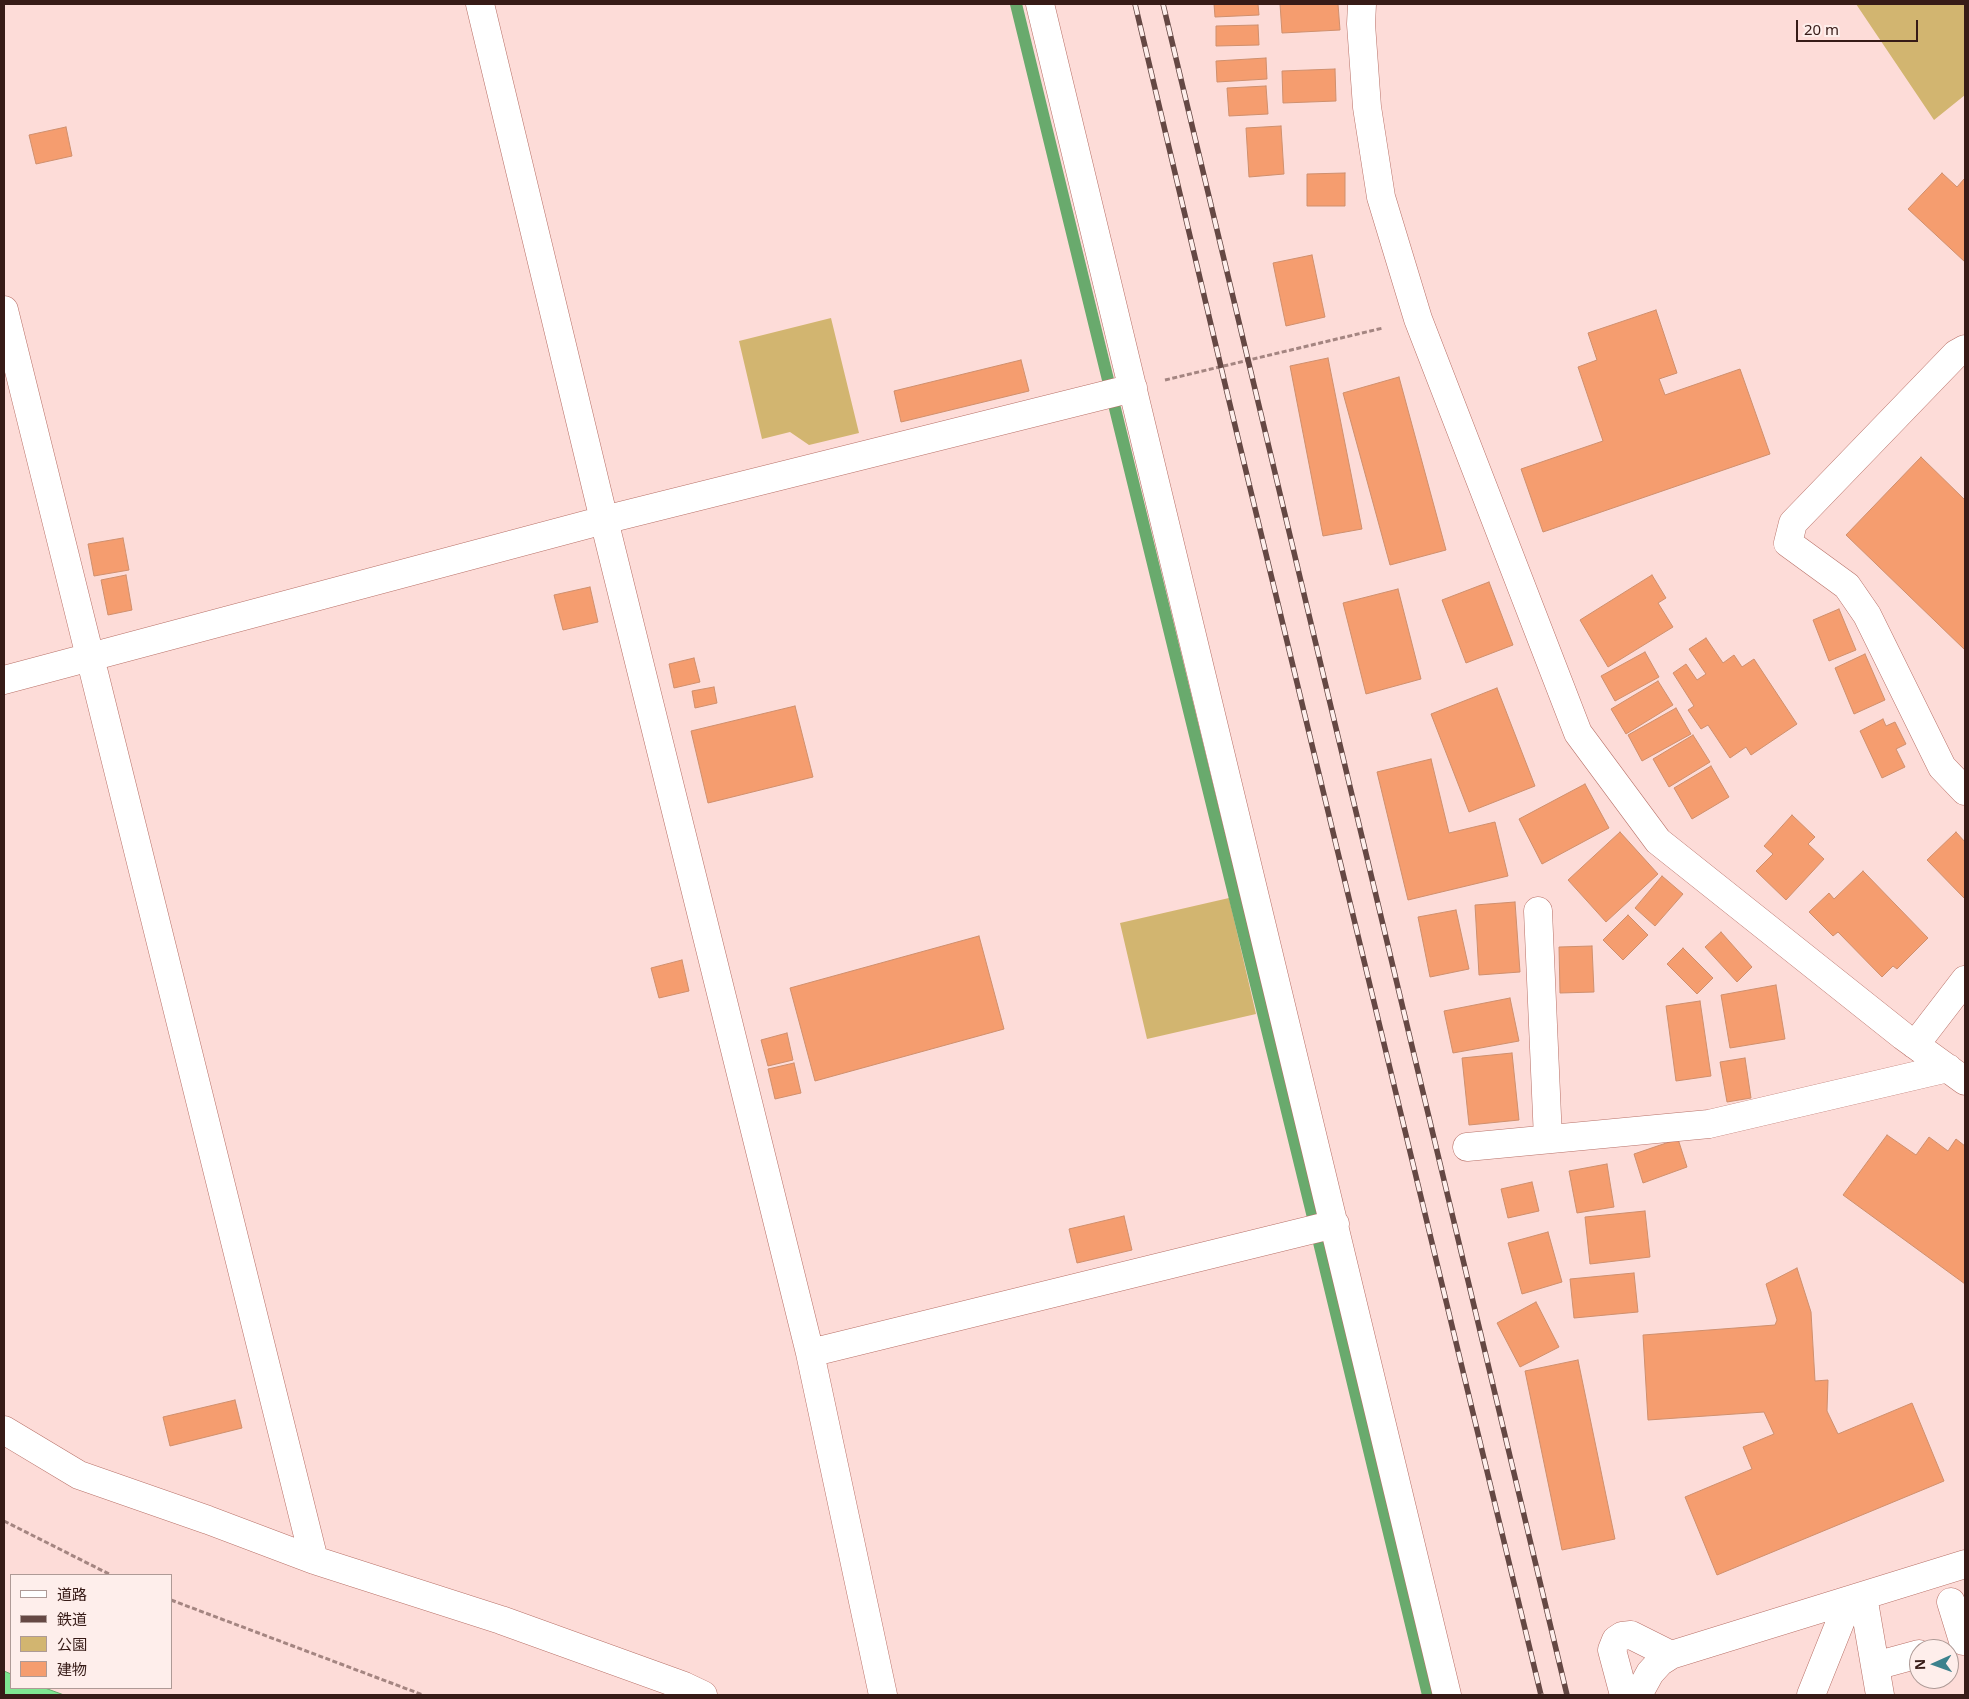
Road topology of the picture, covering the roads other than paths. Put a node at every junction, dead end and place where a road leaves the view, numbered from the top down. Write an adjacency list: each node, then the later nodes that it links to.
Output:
1 (480, 4): 7 (street)
2 (1040, 4): 6 (street)
3 (1362, 4): 13 (street)
4 (4, 310): 8 (street)
5 (1965, 350): 10 (street)
6 (1130, 388): 7 (street); 17 (street)
7 (604, 520): 8 (street); 18 (street)
8 (90, 656): 9 (street); 20 (street)
9 (4, 680)
10 (1965, 791)
11 (1538, 910): 15 (street)
12 (1965, 980): 13 (street)
13 (1915, 1045): 14 (street)
14 (1957, 1075): 15 (street)
15 (1548, 1139): 16 (street)
16 (1468, 1147)
17 (1333, 1225): 18 (street); 30 (street)
18 (810, 1353): 29 (street)
19 (4, 1430): 20 (street)
20 (314, 1560): 28 (street)
21 (1965, 1564): 22 (street)
22 (1856, 1598): 25 (street); 27 (street); 33 (street)
23 (1951, 1602): 24 (street)
24 (1964, 1641)
25 (1671, 1655): 31 (street); 32 (street)
26 (1909, 1661): 27 (street)
27 (1875, 1683)
28 (703, 1695)
29 (884, 1695)
30 (1447, 1695)
31 (1624, 1695)
32 (1638, 1695)
33 (1811, 1695)

